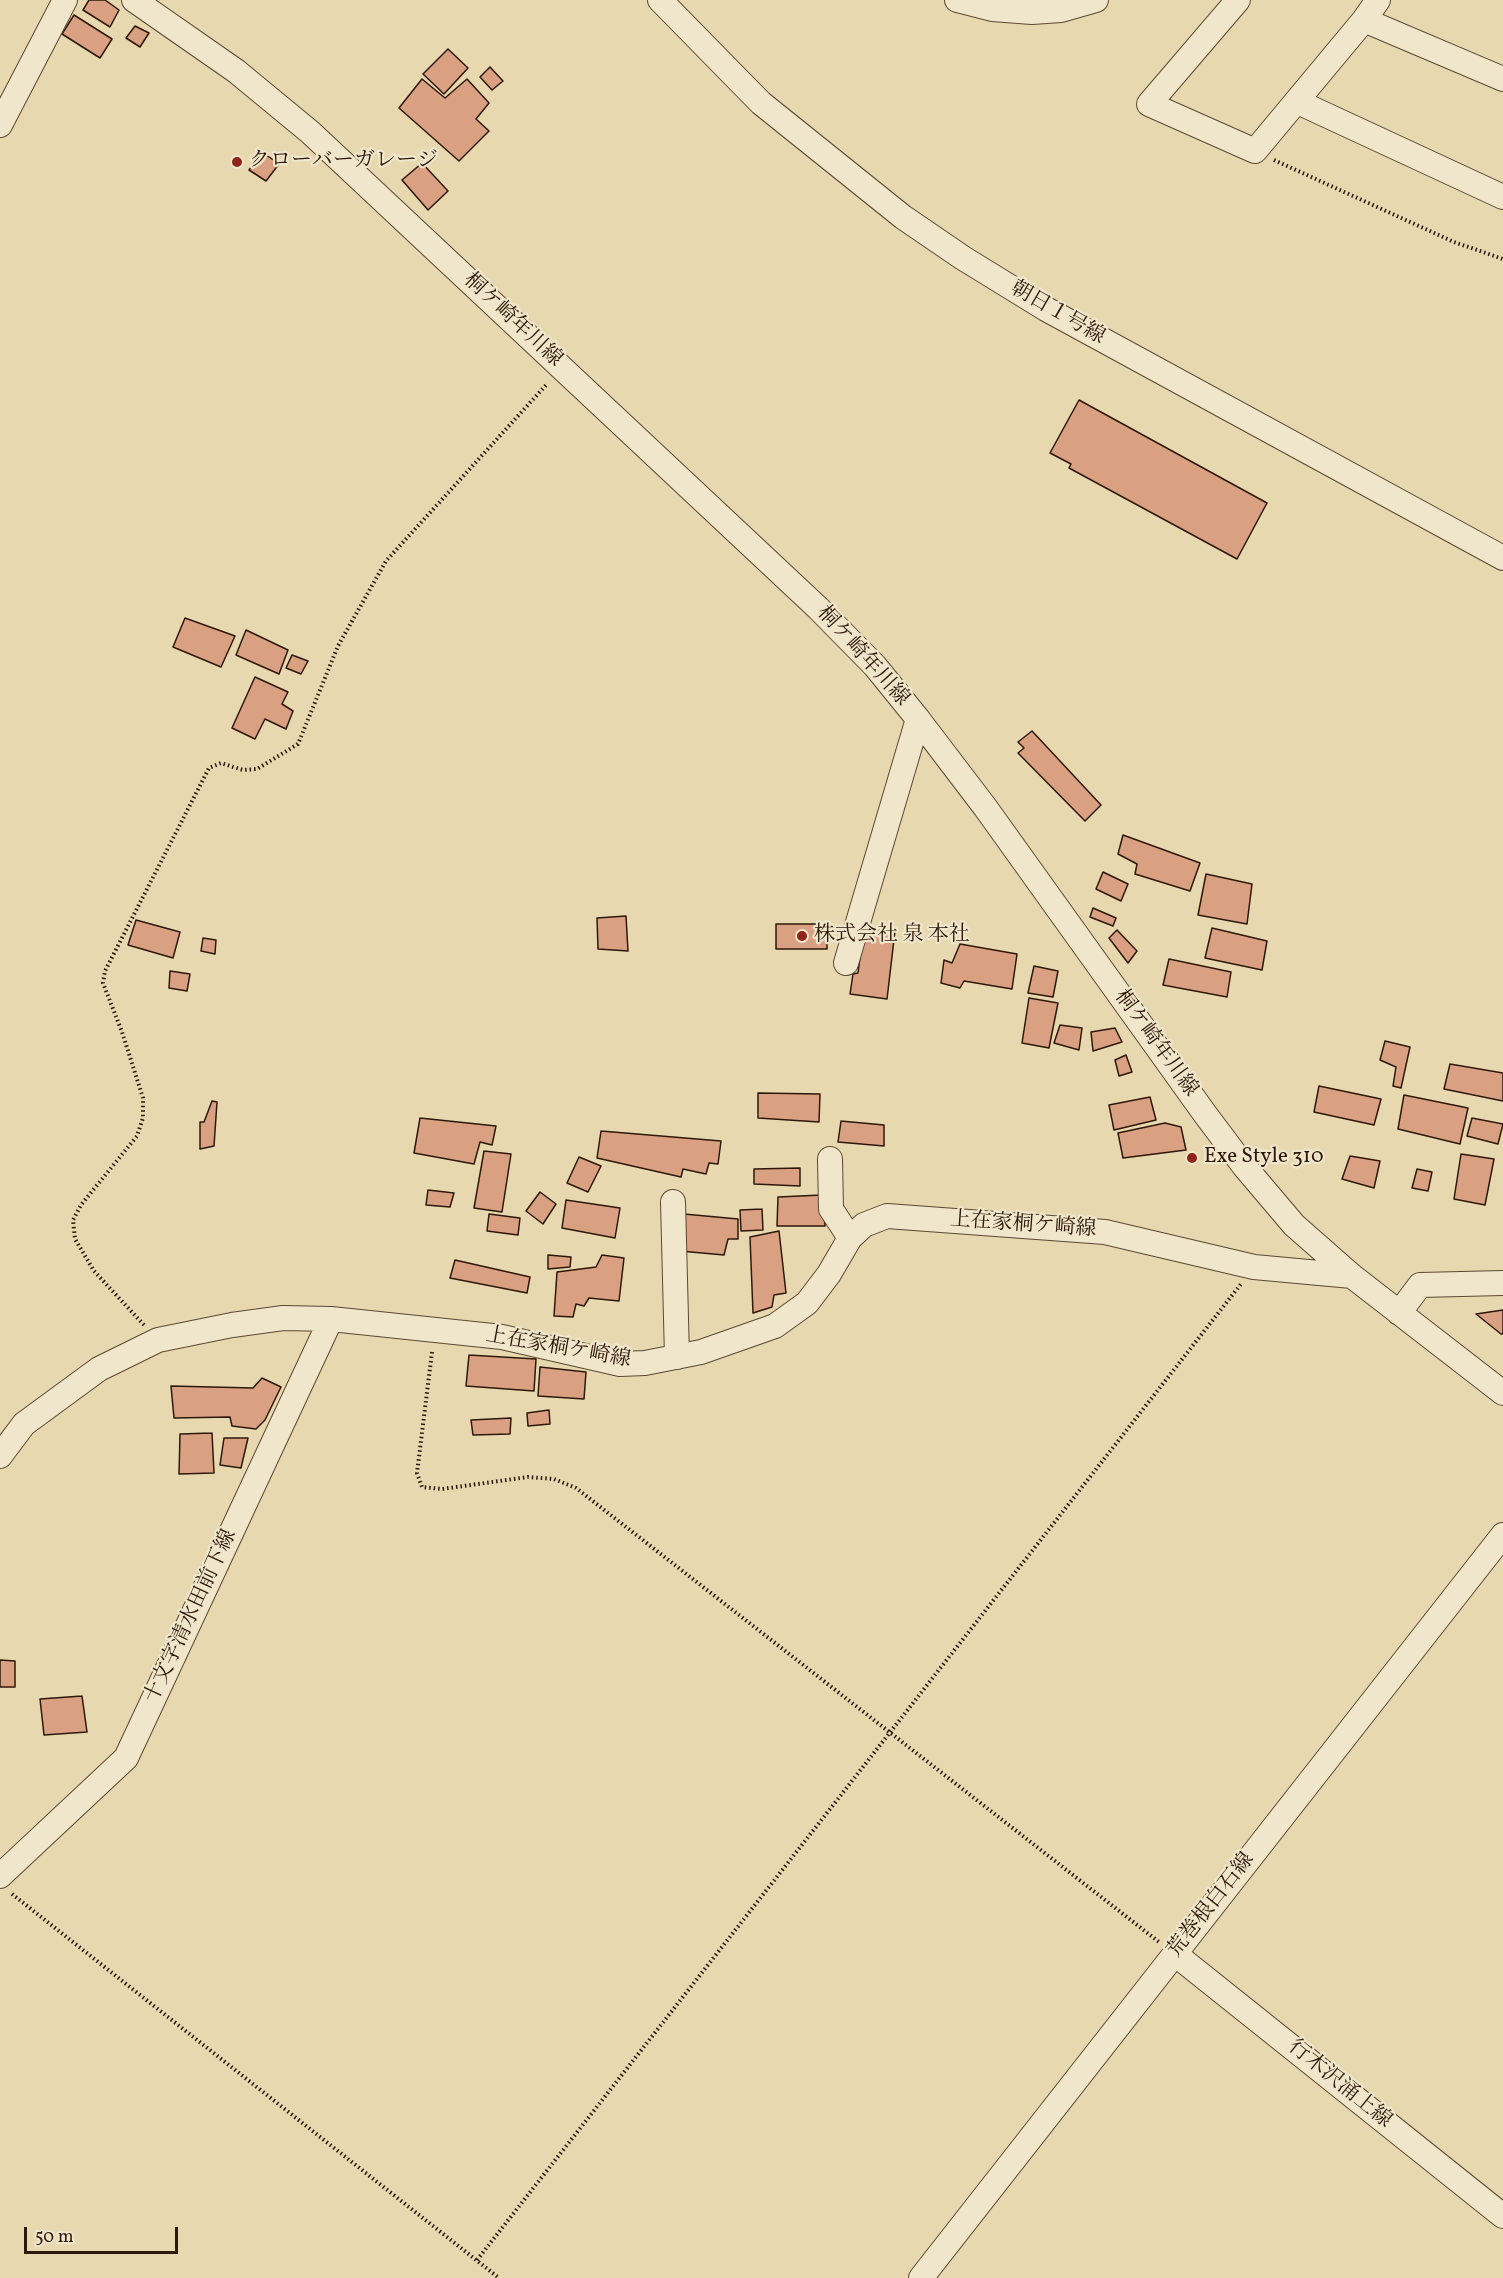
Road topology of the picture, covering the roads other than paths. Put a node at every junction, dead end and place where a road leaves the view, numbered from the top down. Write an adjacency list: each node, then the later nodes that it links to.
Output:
1 (65, 0): 11 (street)
2 (134, 0): 14 (street, 桐ケ崎年川線)
3 (660, 0): 13 (street, 朝日１号線)
4 (957, 0): 5 (street)
5 (1096, 0)
6 (1238, 0): 10 (street)
7 (1378, 0): 8 (street)
8 (1365, 20): 9 (street); 10 (street)
9 (1503, 79)
10 (1298, 102): 12 (street)
11 (0, 125)
12 (1503, 197)
13 (1503, 558)
14 (918, 719): 15 (street); 19 (street, 桐ケ崎年川線)
15 (846, 963)
16 (830, 1159): 18 (street)
17 (673, 1202): 23 (street)
18 (850, 1238): 19 (street, 上在家桐ケ崎線); 23 (street, 上在家桐ケ崎線)
19 (1352, 1276): 21 (street, 桐ケ崎年川線)
20 (1503, 1283): 21 (street)
21 (1399, 1313): 24 (street, 桐ケ崎年川線)
22 (331, 1319): 23 (street, 上在家桐ケ崎線); 25 (street, 上在家桐ケ崎線); 27 (street, 十文字清水田前下線)
23 (677, 1357)
24 (1503, 1393)
25 (0, 1456)
26 (1503, 1534): 28 (street, 荒巻根白石線)
27 (5, 1884)
28 (1175, 1954): 29 (street, 行木沢涌上線); 30 (street, 荒巻根白石線)
29 (1503, 2216)
30 (921, 2278)

